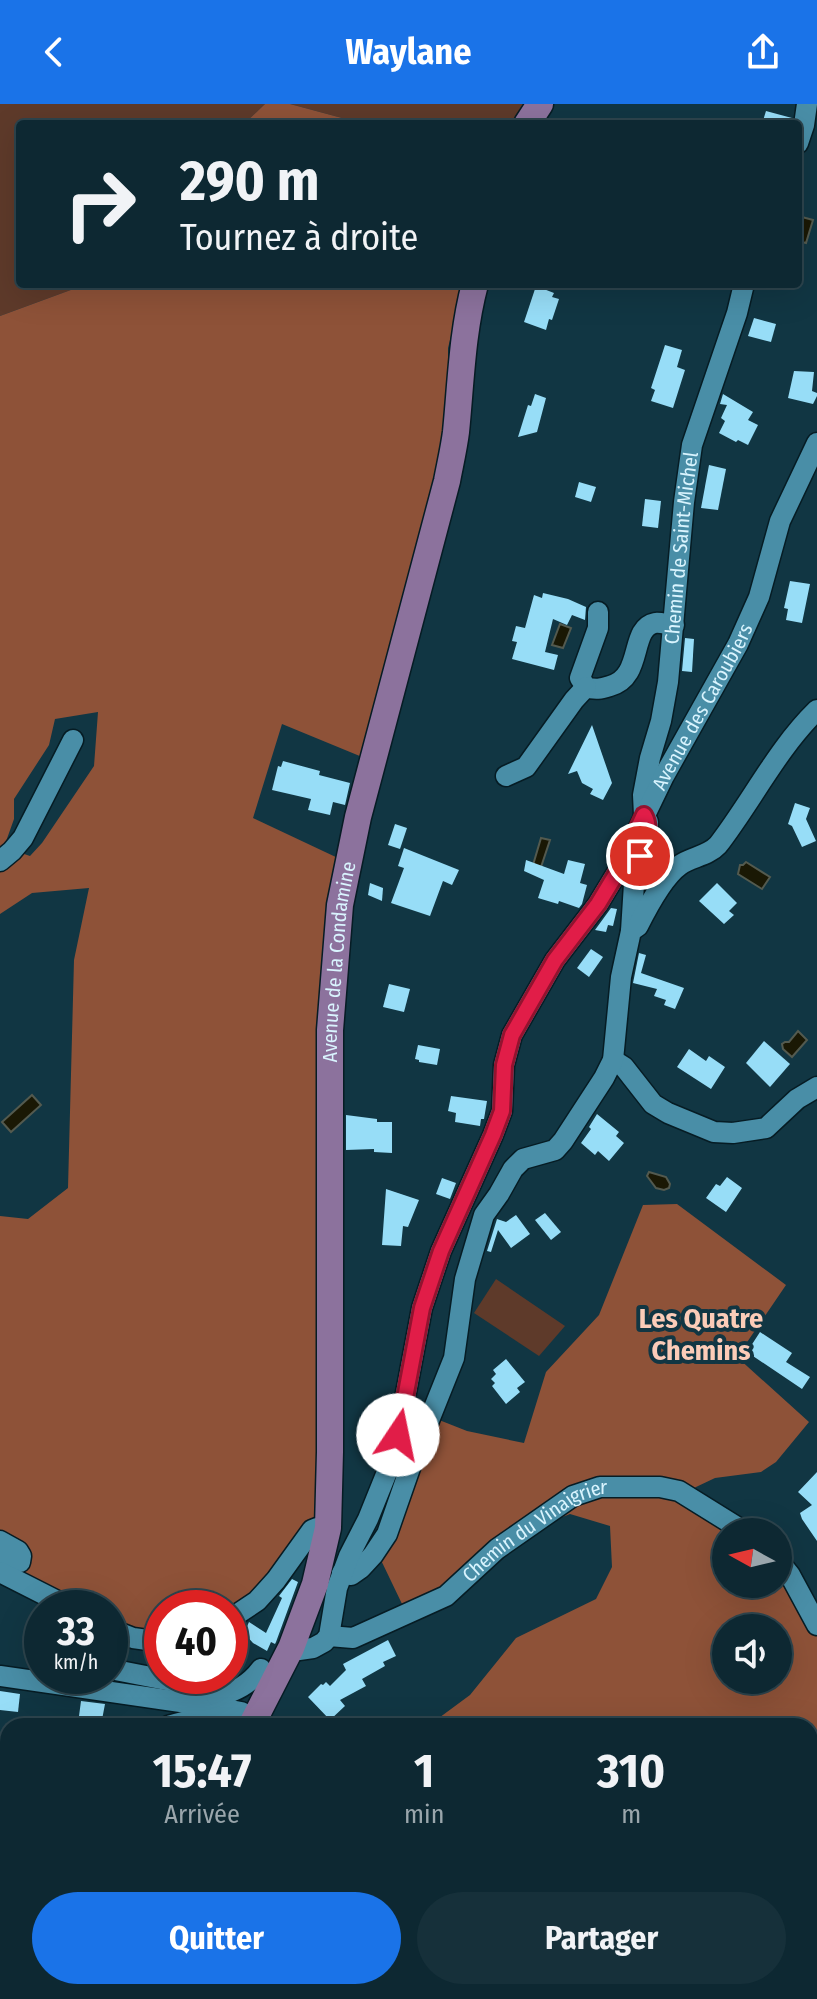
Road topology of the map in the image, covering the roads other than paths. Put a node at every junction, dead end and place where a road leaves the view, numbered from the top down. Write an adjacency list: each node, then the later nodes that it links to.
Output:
1 (807, 104): 2 (street)
2 (802, 131)
3 (474, 288): 18 (main road, Avenue de la Condamine)
4 (743, 288): 7 (street, Chemin de Saint-Michel)
5 (817, 443): 12 (street, Avenue des Caroubiers)
6 (598, 612): 8 (street)
7 (674, 625): 8 (street); 12 (street, Chemin de Saint-Michel)
8 (586, 687): 11 (street)
9 (817, 710): 14 (street)
10 (73, 740): 13 (street)
11 (506, 776)
12 (644, 815): 14 (street, Chemin de Saint-Michel); 22 (street, Avenue des Caroubiers)
13 (0, 861)
14 (631, 931): 15 (street, Chemin de Saint-Michel)
15 (613, 1060): 16 (street); 22 (street)
16 (817, 1087)
17 (722, 1518): 27 (street, Chemin du Vinaigrier)
18 (328, 1528): 25 (street); 28 (main road, Avenue de la Condamine)
19 (0, 1541): 20 (street)
20 (0, 1558)
21 (0, 1572): 24 (street)
22 (342, 1573): 27 (street, Avenue des Caroubiers)
23 (792, 1579): 26 (street)
24 (36, 1590)
25 (248, 1607)
26 (817, 1625)
27 (329, 1636): 28 (street)
28 (291, 1648): 35 (main road, Avenue de la Condamine)
29 (261, 1669): 32 (street)
30 (128, 1673): 32 (street)
31 (0, 1676): 32 (street)
32 (216, 1702): 33 (street); 34 (street)
33 (193, 1718)
34 (248, 1718)
35 (255, 1718)

